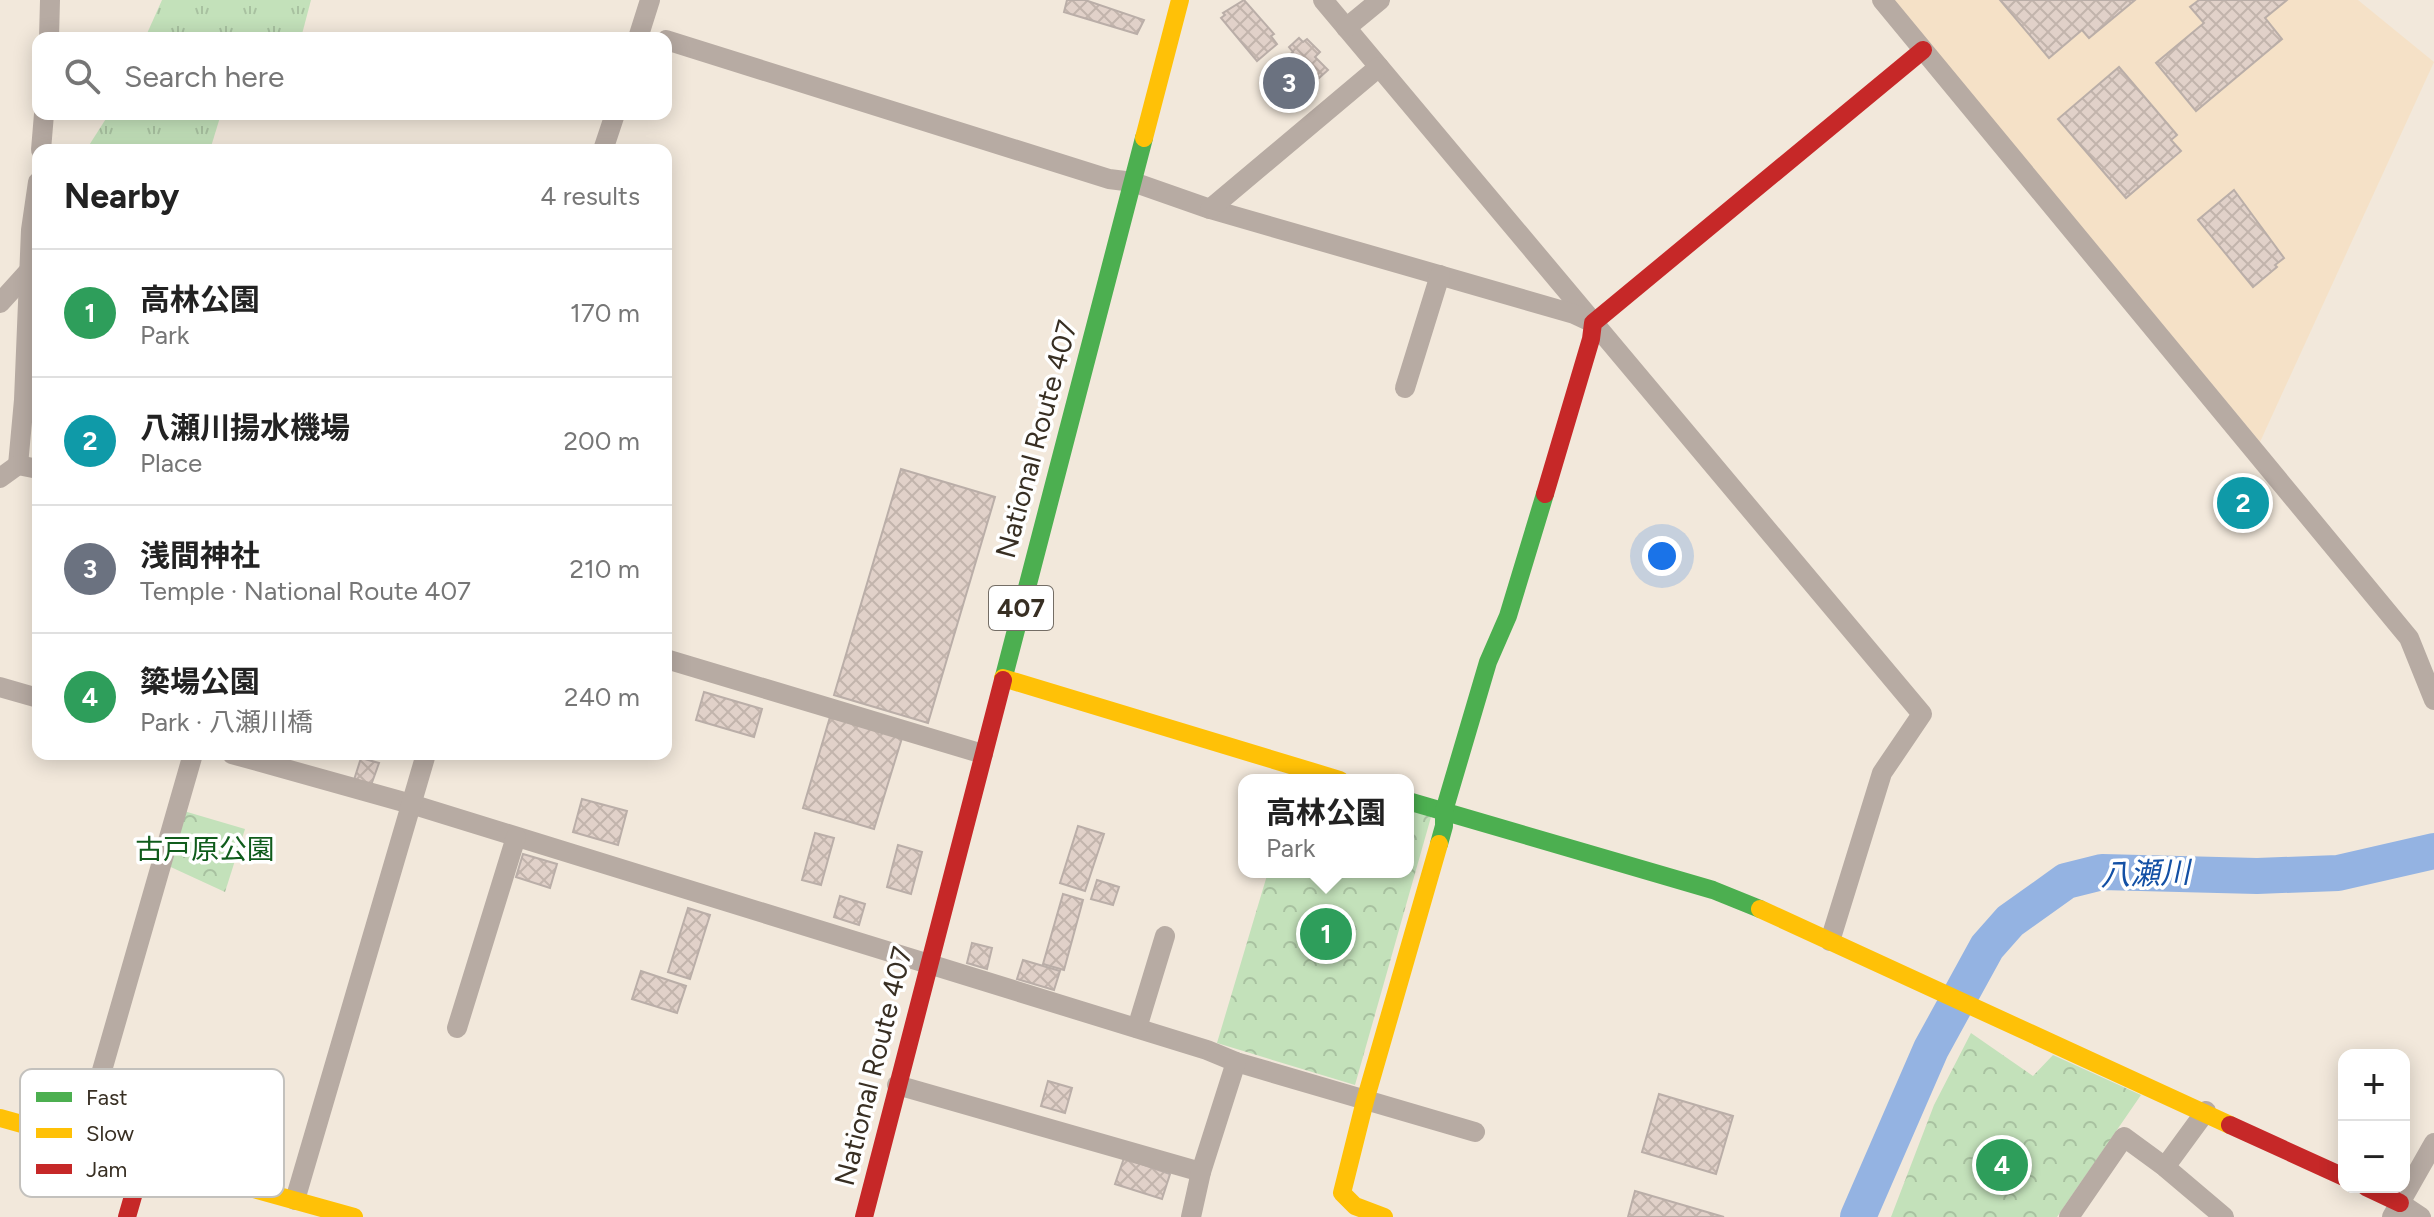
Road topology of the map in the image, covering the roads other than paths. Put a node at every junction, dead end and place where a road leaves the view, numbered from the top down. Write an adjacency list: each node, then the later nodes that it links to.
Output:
1 (50, 0): 8 (street)
2 (650, 0): 9 (street)
3 (1180, 0): 17 (main road, National Route 407 / 407)
4 (1323, 0): 7 (street)
5 (1380, 0): 7 (street)
6 (1882, 0): 11 (street)
7 (1346, 28): 12 (street)
8 (49, 32)
9 (646, 32)
10 (672, 42): 17 (street)
11 (1923, 50): 23 (main road); 31 (street)
12 (1379, 67): 18 (street); 23 (street)
13 (44, 120): 15 (street)
14 (613, 120): 16 (street)
15 (42, 144)
16 (605, 144)
17 (1133, 182): 18 (street); 28 (main road, National Route 407 / 407)
18 (1210, 209): 21 (street)
19 (32, 236): 20 (street)
20 (28, 272): 22 (street); 25 (street)
21 (1440, 275): 23 (street); 24 (street)
22 (0, 303)
23 (1593, 323): 39 (main road); 42 (street)
24 (1405, 388)
25 (28, 467): 26 (street)
26 (0, 478)
27 (672, 661): 32 (street)
28 (1003, 678): 32 (main road, National Route 407 / 407); 36 (main road)
29 (0, 687): 30 (street)
30 (32, 696)
31 (2434, 700)
32 (983, 754): 43 (main road, National Route 407 / 407)
33 (191, 760): 47 (street)
34 (253, 760): 38 (street)
35 (424, 760): 38 (street)
36 (1320, 774)
37 (1414, 803): 39 (main road)
38 (411, 804): 40 (street); 61 (street)
39 (1444, 811): 42 (main road); 49 (main road)
40 (516, 837): 43 (street); 44 (street)
41 (1165, 936): 45 (street)
42 (1830, 941): 50 (main road)
43 (927, 965): 45 (street); 48 (main road, National Route 407 / 407)
44 (457, 1028)
45 (1137, 1028): 46 (street)
46 (1236, 1062): 49 (street); 56 (street)
47 (102, 1069)
48 (897, 1085): 56 (street); 65 (main road, National Route 407 / 407)
49 (1365, 1101): 53 (street); 67 (main road)
50 (2206, 1111): 55 (street); 57 (main road)
51 (0, 1118): 52 (main road)
52 (20, 1123)
53 (1475, 1132)
54 (2434, 1143): 62 (street)
55 (2165, 1167): 68 (street); 69 (street)
56 (1201, 1172): 66 (street)
57 (2338, 1174)
58 (2374, 1193): 62 (main road)
59 (133, 1197): 63 (main road)
60 (284, 1197): 61 (main road)
61 (295, 1200): 64 (main road)
62 (2396, 1210): 70 (street)
63 (127, 1217)
64 (354, 1217)
65 (864, 1217)
66 (1191, 1217)
67 (1384, 1217)
68 (2069, 1217)
69 (2224, 1217)
70 (2421, 1217)

